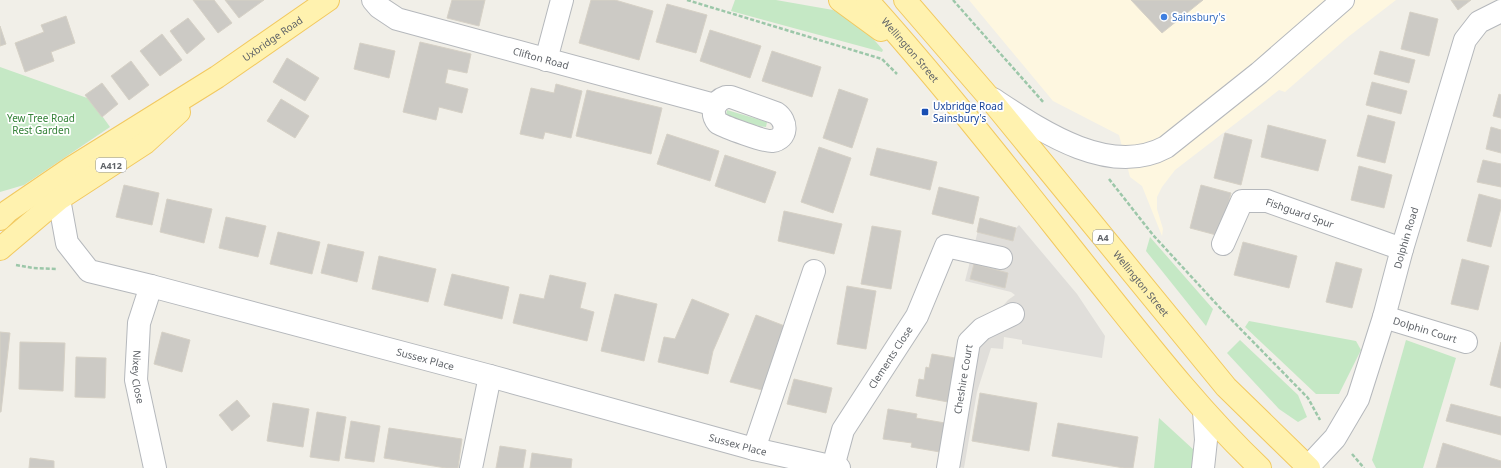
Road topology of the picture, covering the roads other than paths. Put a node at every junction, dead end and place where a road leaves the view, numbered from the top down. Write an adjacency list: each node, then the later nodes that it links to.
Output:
1 (328, 0): 11 (main road, Uxbridge Road / A412)
2 (373, 0): 9 (street, Clifton Road)
3 (562, 0): 9 (street)
4 (840, 0): 10 (main road)
5 (867, 0): 10 (main road, Wellington Street)
6 (905, 0): 12 (main road, Wellington Street / A4)
7 (1343, 0): 12 (street)
8 (1501, 11): 18 (street, Dolphin Road)
9 (546, 60): 13 (street, Clifton Road)
10 (920, 60): 26 (main road, Wellington Street)
11 (217, 77): 14 (main road, A412); 15 (main road, A412)
12 (987, 95): 34 (main road, Wellington Street / A4)
13 (714, 105)
14 (59, 199): 17 (main road, A412); 21 (street, Sussex Place)
15 (3, 215)
16 (1223, 244): 18 (street, Fishguard Spur)
17 (0, 249)
18 (1402, 249): 23 (street, Dolphin Road)
19 (1001, 258): 28 (street, Clements Close)
20 (814, 271): 27 (street)
21 (151, 286): 25 (street, Sussex Place); 29 (street, Nixey Close)
22 (1013, 314): 31 (street, Cheshire Court)
23 (1384, 317): 24 (street, Dolphin Court); 34 (street, Dolphin Road)
24 (1466, 342)
25 (490, 376): 27 (street, Sussex Place); 30 (street)
26 (1204, 411): 32 (street); 33 (main road, Wellington Street)
27 (754, 449): 28 (street, Sussex Place)
28 (836, 467)
29 (155, 468)
30 (471, 468)
31 (948, 468)
32 (1203, 468)
33 (1260, 468)
34 (1308, 468)

